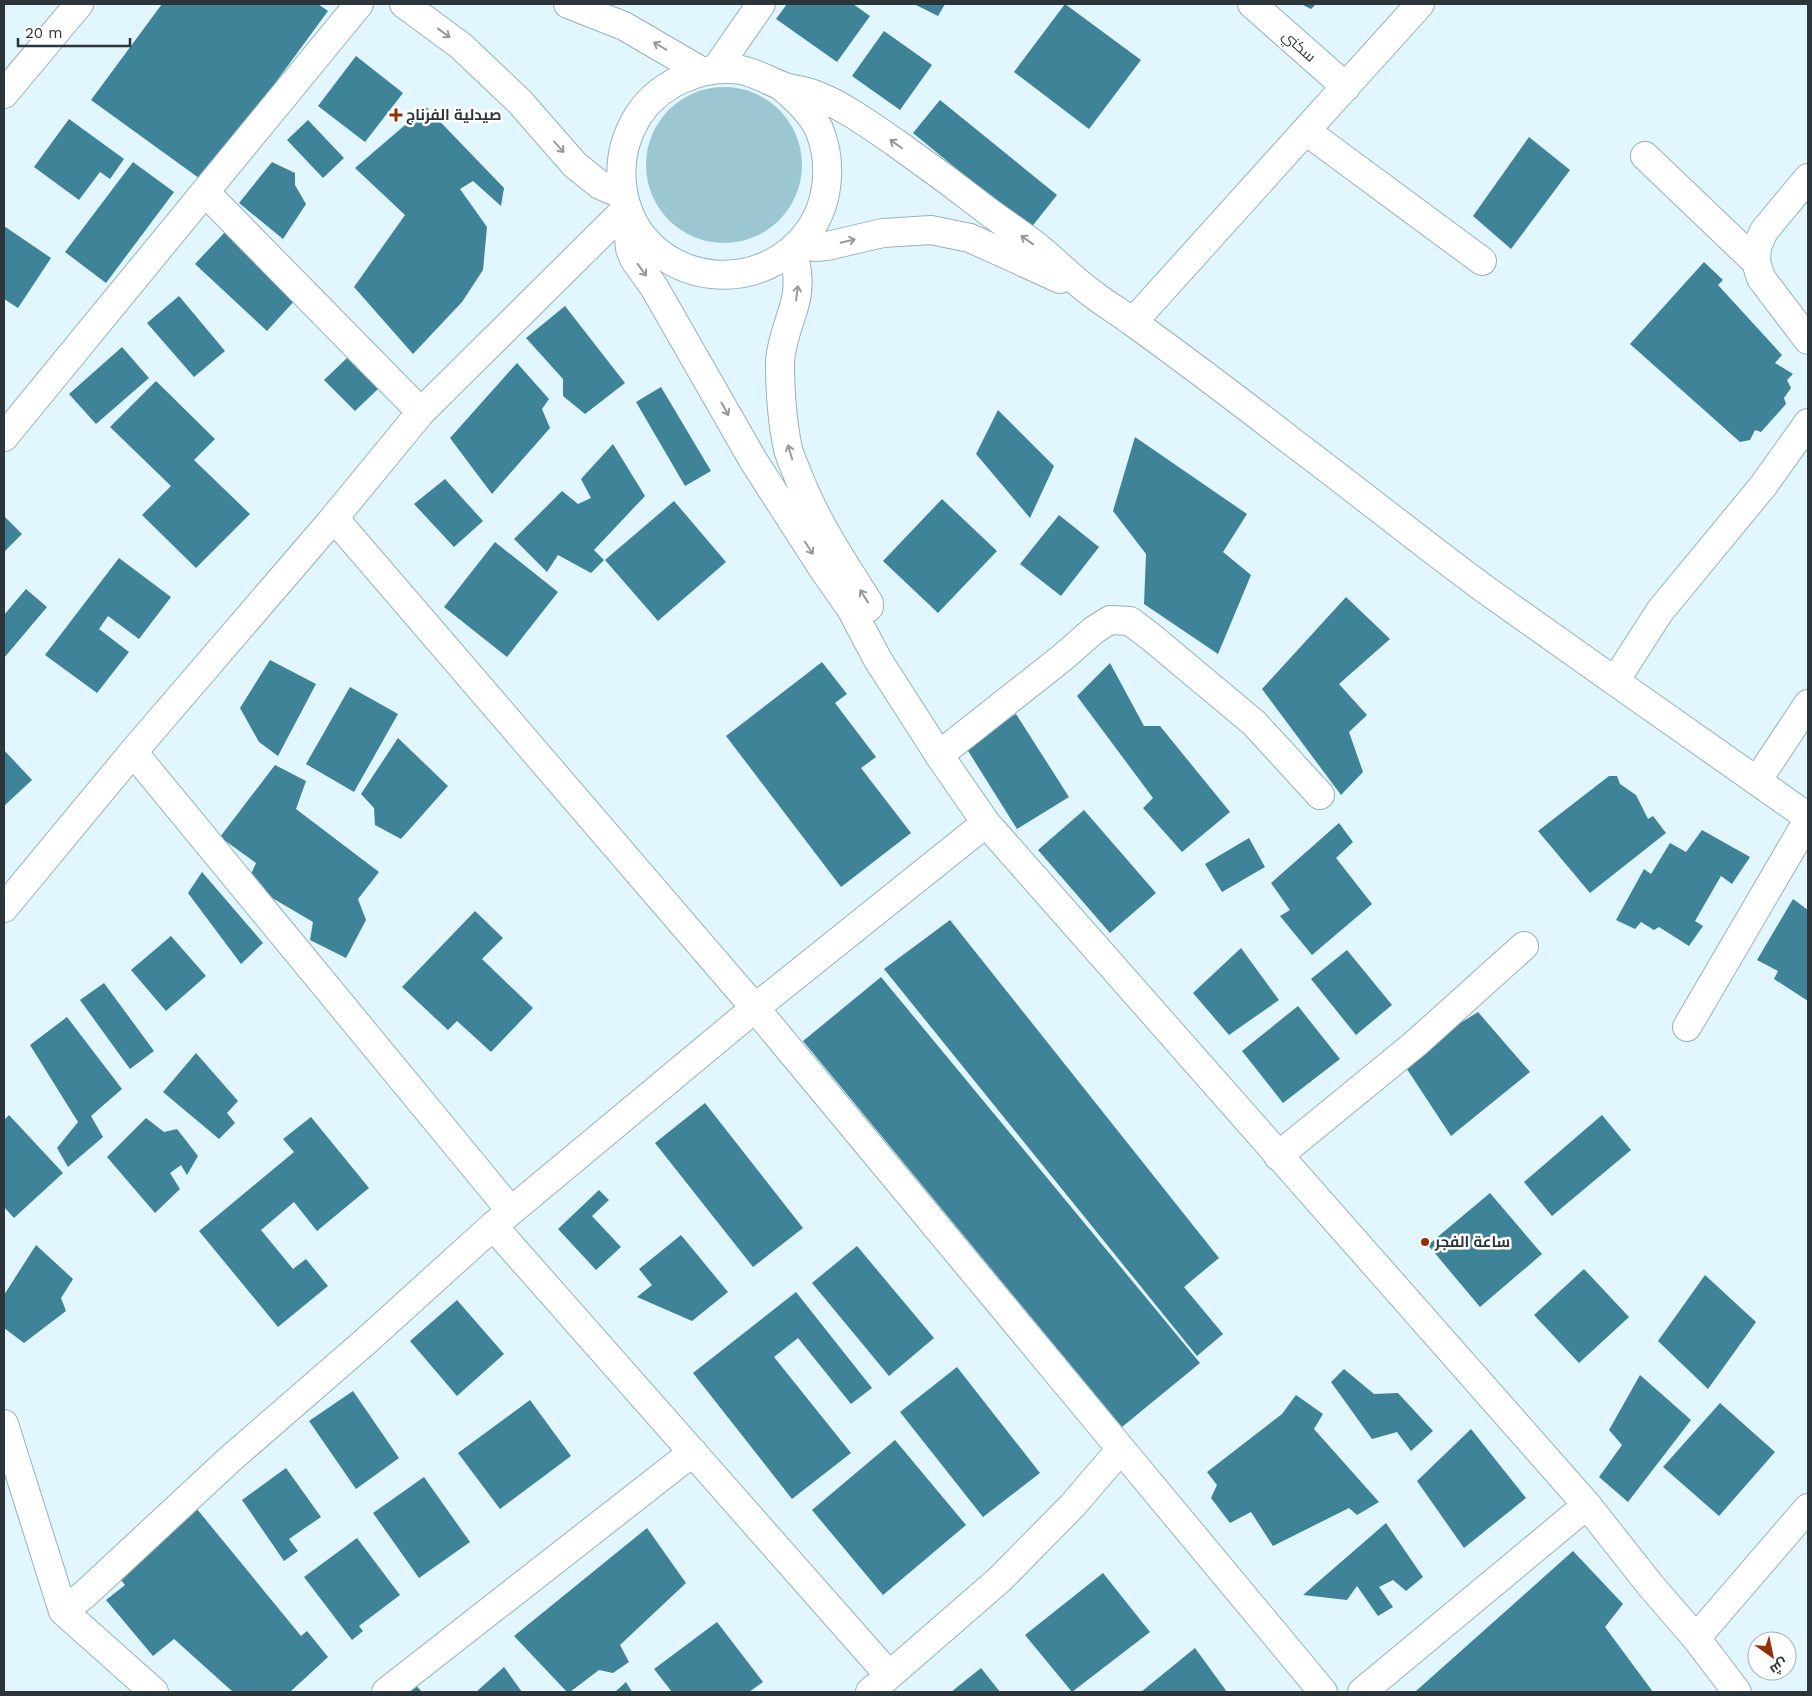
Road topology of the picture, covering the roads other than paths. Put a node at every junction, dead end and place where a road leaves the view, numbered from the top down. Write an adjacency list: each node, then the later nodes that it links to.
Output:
1 (79, 4): 11 (main road)
2 (360, 4): 15 (main road)
3 (404, 4): 16 (main road, one-way to 16)
4 (568, 4): 8 (main road, one-way to 4)
5 (761, 4): 8 (main road)
6 (1252, 4): 10 (main road, سكني)
7 (1420, 4): 10 (main road)
8 (709, 70): 9 (main road); 16 (main road)
9 (782, 86): 17 (main road); 20 (main road, one-way to 9)
10 (1346, 87): 12 (main road)
11 (4, 94)
12 (1306, 131): 18 (main road); 21 (main road)
13 (1645, 156): 19 (main road)
14 (1808, 178): 19 (main road)
15 (205, 192): 23 (main road); 25 (main road)
16 (628, 210): 17 (main road); 23 (main road); 27 (main road, one-way to 27)
17 (797, 247): 20 (main road, one-way to 20); 27 (main road, one-way to 17)
18 (1482, 261)
19 (1756, 262): 22 (main road)
20 (1091, 294): 21 (main road)
21 (1133, 322): 28 (main road)
22 (1808, 340)
23 (421, 412): 26 (main road)
24 (1808, 423): 28 (main road)
25 (4, 437)
26 (334, 518): 30 (main road); 38 (main road)
27 (878, 660): 31 (main road)
28 (1615, 681): 32 (main road)
29 (1808, 704): 32 (main road)
30 (133, 752): 36 (main road); 41 (main road)
31 (939, 755): 33 (main road); 35 (main road)
32 (1757, 781): 34 (main road)
33 (1320, 795)
34 (1808, 819): 39 (main road)
35 (986, 823): 38 (main road); 40 (main road)
36 (4, 908)
37 (1524, 946): 40 (main road)
38 (755, 1008): 41 (main road); 43 (main road)
39 (1687, 1027)
40 (1278, 1156): 45 (main road)
41 (502, 1219): 44 (main road); 47 (main road)
42 (4, 1424): 47 (main road)
43 (1121, 1449): 49 (main road); 52 (main road)
44 (693, 1452): 49 (main road); 51 (main road)
45 (1587, 1505): 48 (main road); 53 (main road)
46 (1808, 1508): 48 (main road)
47 (63, 1610): 50 (main road)
48 (1696, 1638): 54 (main road)
49 (880, 1684)
50 (154, 1692)
51 (386, 1692)
52 (1322, 1692)
53 (1362, 1692)
54 (1738, 1692)

